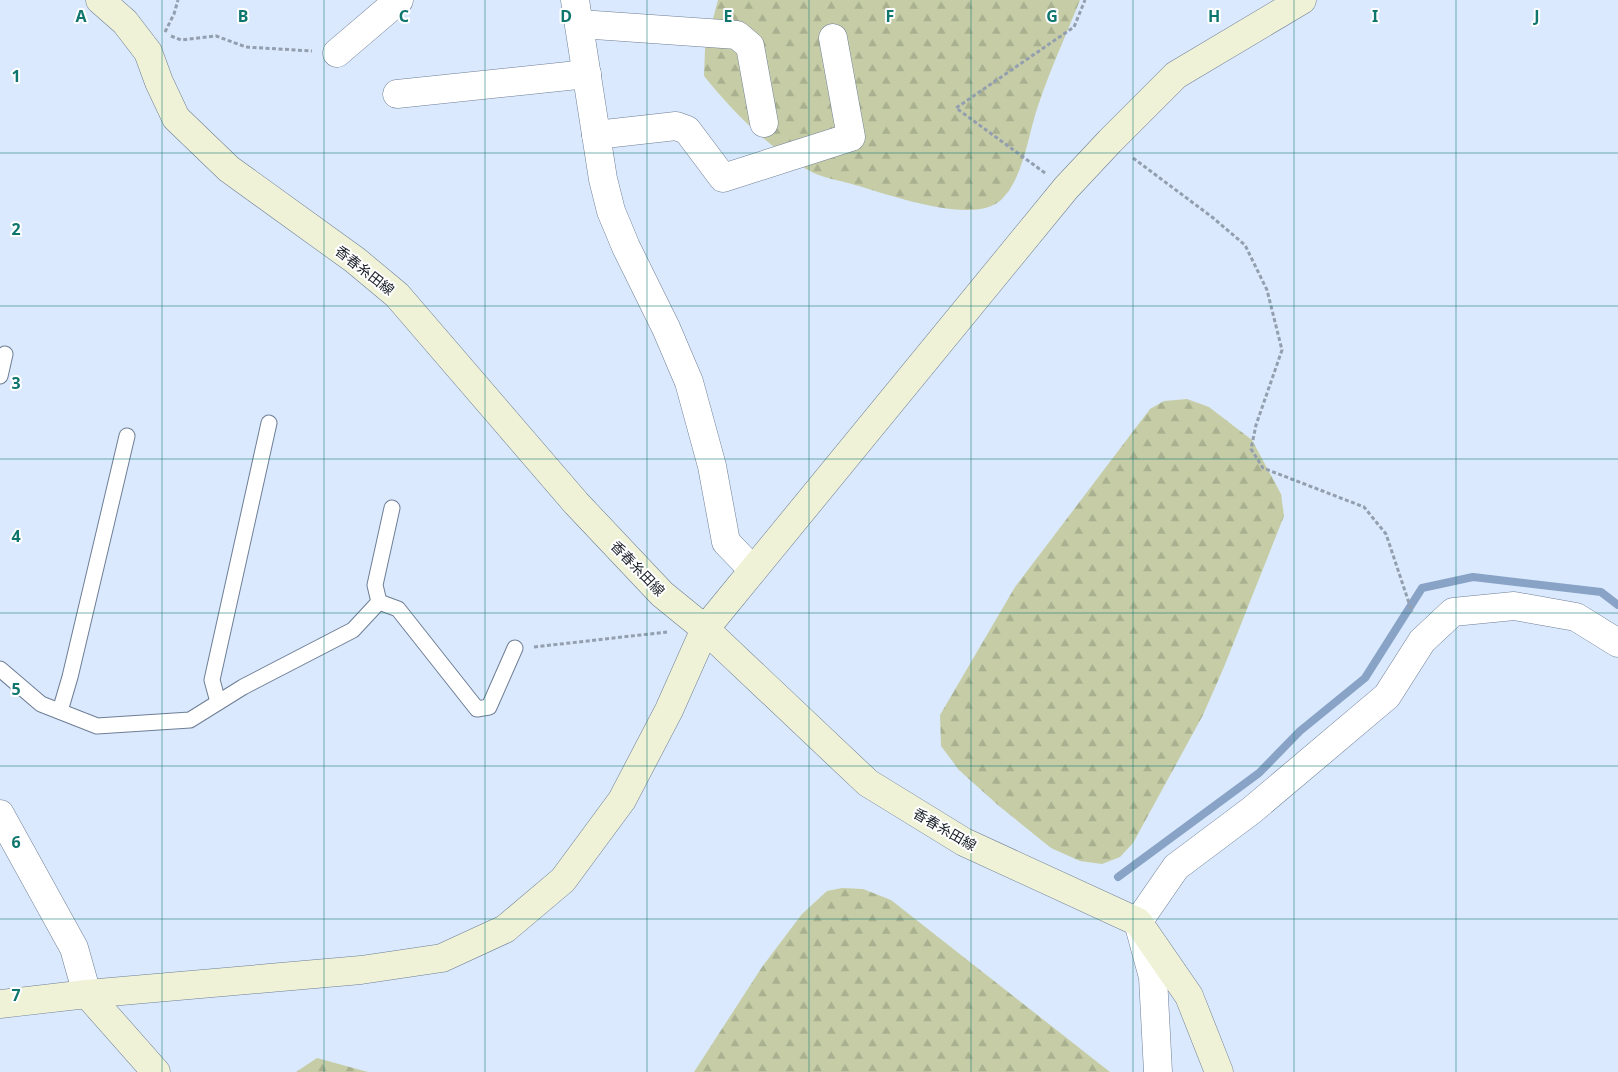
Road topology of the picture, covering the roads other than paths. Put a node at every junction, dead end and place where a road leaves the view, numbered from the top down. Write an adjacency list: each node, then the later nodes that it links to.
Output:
1 (100, 0): 18 (street, 香春糸田線)
2 (399, 0): 6 (street)
3 (1302, 0): 16 (street)
4 (577, 12): 7 (street); 9 (street)
5 (834, 38): 10 (street)
6 (337, 53)
7 (587, 74): 8 (street); 10 (street)
8 (397, 94)
9 (764, 123)
10 (596, 135): 16 (street)
11 (5, 354): 12 (lane)
12 (0, 376)
13 (269, 423): 22 (lane)
14 (127, 436): 23 (lane)
15 (392, 508): 17 (lane)
16 (753, 570): 18 (street)
17 (378, 602): 20 (lane); 22 (lane)
18 (705, 629): 25 (street, 香春糸田線); 26 (street)
19 (1618, 643): 25 (street)
20 (515, 648)
21 (0, 669): 23 (lane)
22 (218, 702): 23 (lane)
23 (60, 711)
24 (0, 814): 26 (street)
25 (1138, 922): 29 (street); 30 (street)
26 (87, 994): 27 (street); 28 (street)
27 (0, 1004)
28 (156, 1072)
29 (1158, 1072)
30 (1219, 1072)

